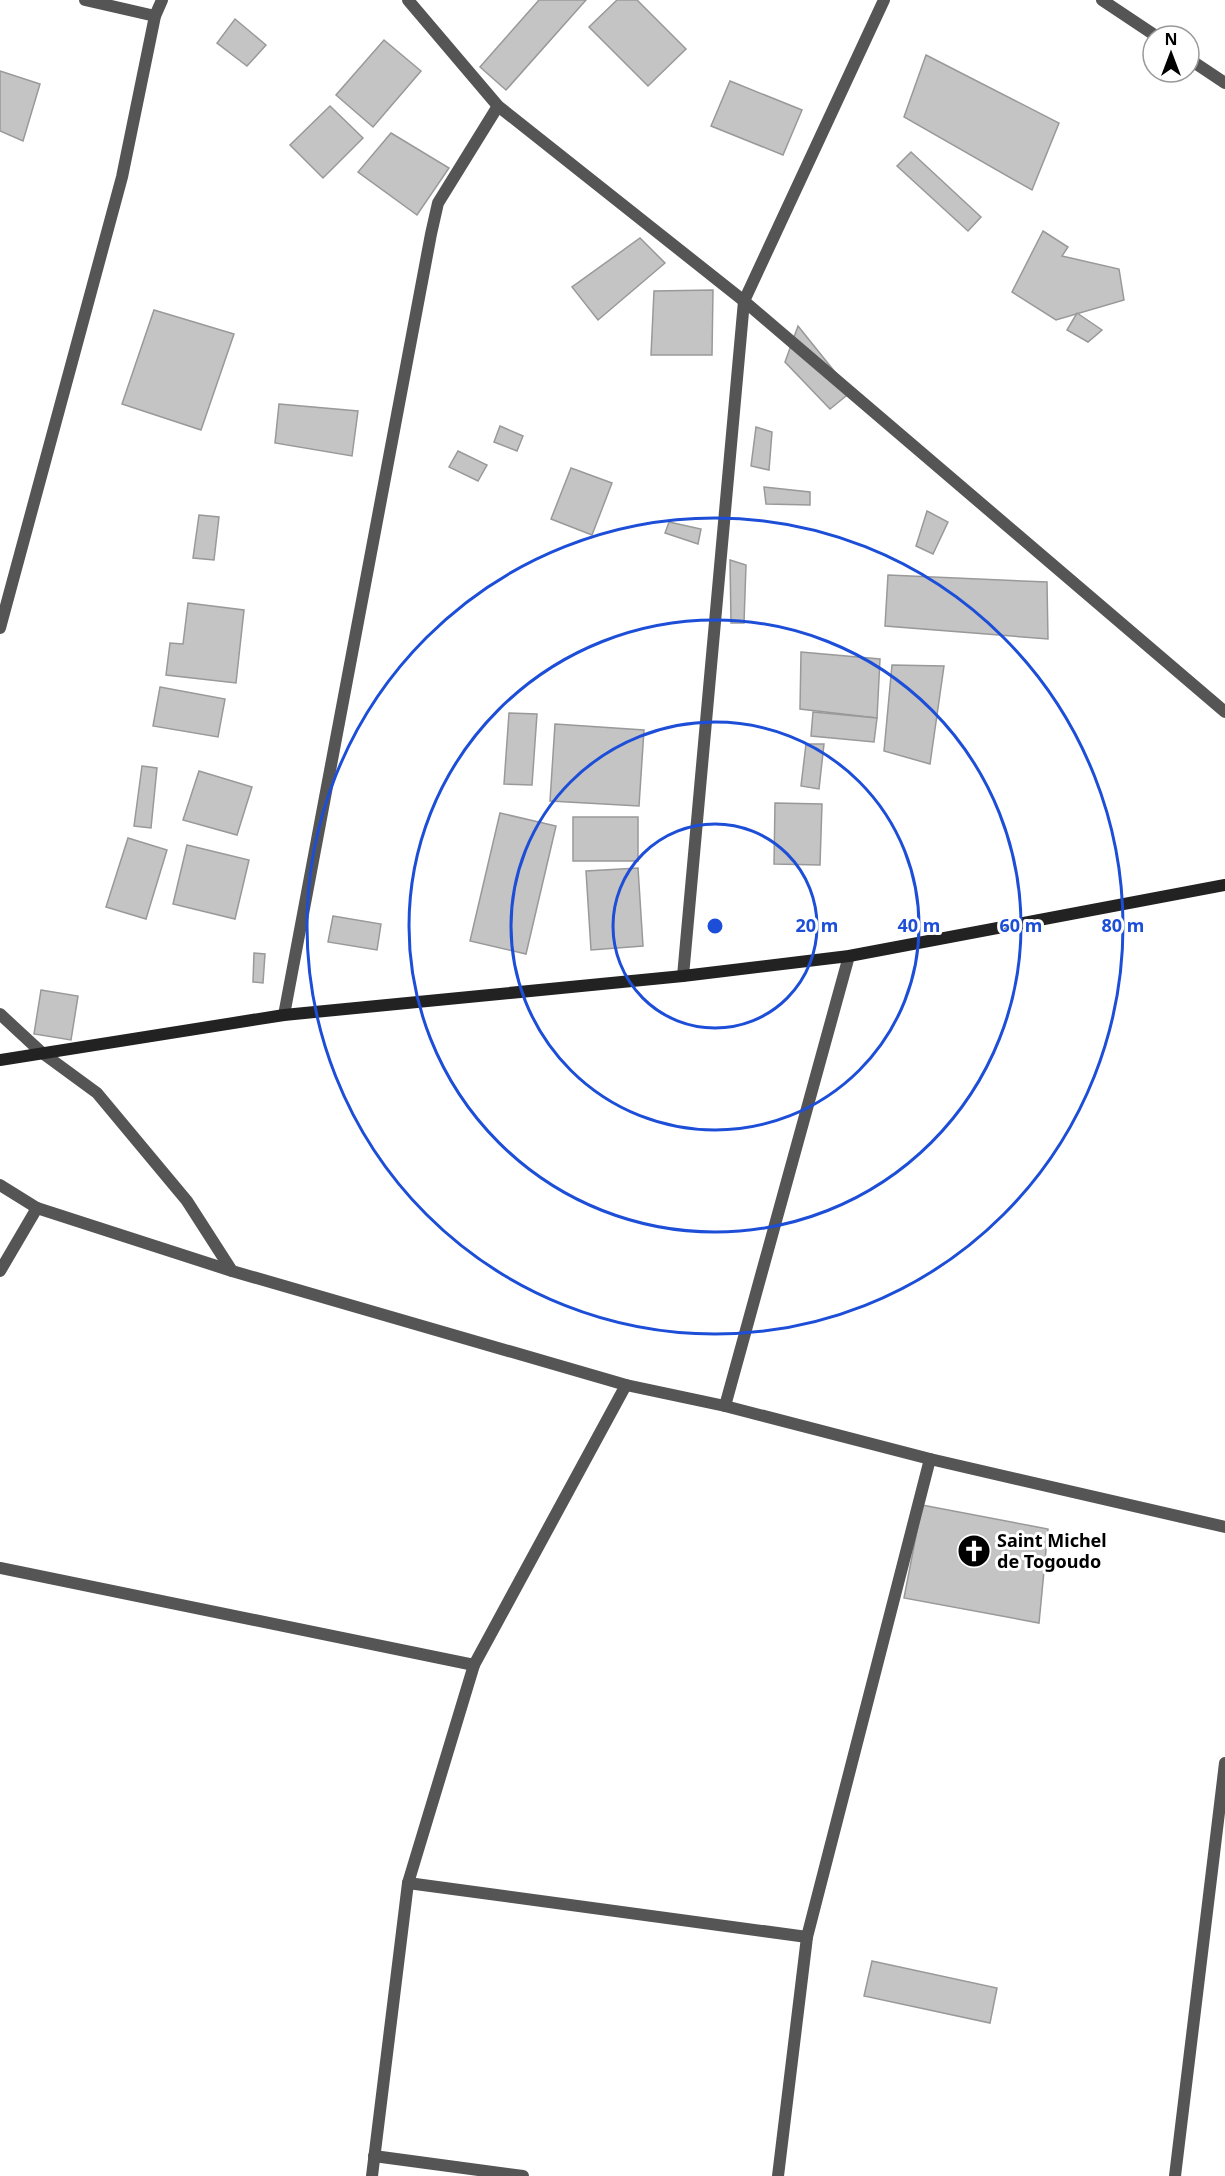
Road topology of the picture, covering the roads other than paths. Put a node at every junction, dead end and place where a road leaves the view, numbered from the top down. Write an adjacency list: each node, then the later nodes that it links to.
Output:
1 (85, 0): 6 (street)
2 (162, 0): 6 (street)
3 (408, 0): 10 (street)
4 (884, 0): 11 (street)
5 (1102, 0): 7 (street)
6 (155, 16): 12 (street)
7 (1141, 26)
8 (1201, 67): 9 (street)
9 (1225, 83)
10 (498, 106): 11 (street); 18 (street)
11 (744, 301): 13 (street); 16 (street)
12 (0, 628)
13 (1225, 712)
14 (1225, 885): 15 (main road)
15 (849, 956): 16 (main road); 26 (street)
16 (683, 976): 18 (main road)
17 (0, 1014): 19 (street)
18 (284, 1015): 19 (main road)
19 (41, 1052): 20 (main road); 23 (street)
20 (0, 1060)
21 (0, 1185): 22 (street)
22 (37, 1208): 23 (street); 24 (street)
23 (232, 1270): 25 (street)
24 (0, 1271)
25 (627, 1385): 26 (street); 30 (street)
26 (725, 1406): 27 (street)
27 (930, 1459): 28 (street); 33 (street)
28 (1225, 1527)
29 (0, 1568): 30 (street)
30 (474, 1665): 32 (street)
31 (1225, 1763): 38 (street)
32 (408, 1883): 33 (street); 34 (street)
33 (807, 1937): 37 (street)
34 (374, 2157): 35 (street); 36 (street)
35 (372, 2176)
36 (523, 2176)
37 (778, 2176)
38 (1175, 2176)

